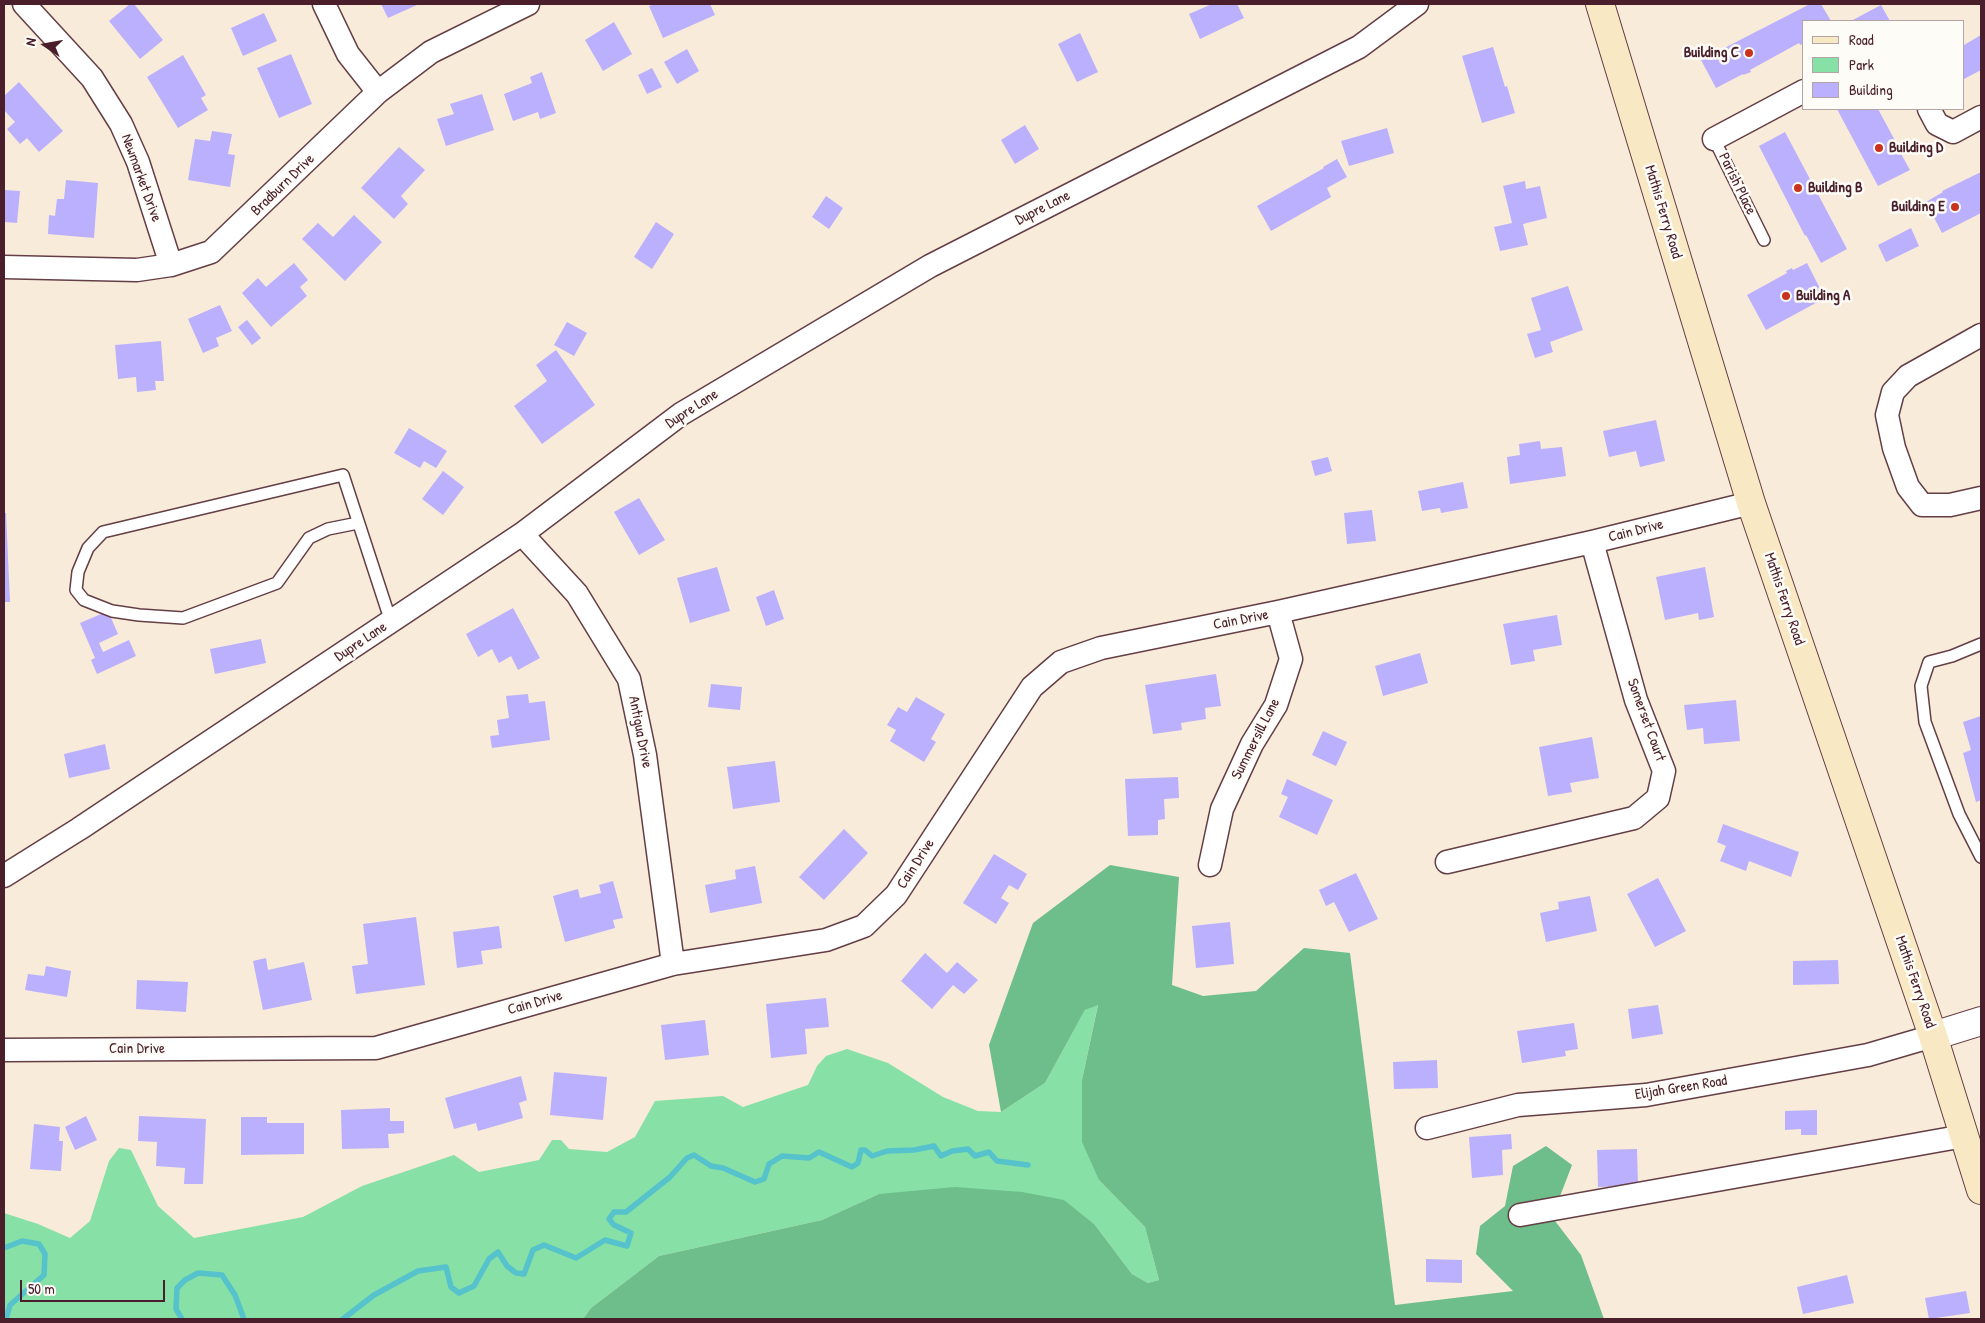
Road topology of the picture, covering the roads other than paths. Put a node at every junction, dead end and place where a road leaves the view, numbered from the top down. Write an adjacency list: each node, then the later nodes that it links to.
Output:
1 (24, 4): 12 (street, Newmarket Drive)
2 (324, 4): 6 (street)
3 (528, 4): 6 (street, Bradburn Drive)
4 (1417, 4): 18 (street, Dupre Lane)
5 (1600, 4): 16 (main road, Mathis Ferry Road)
6 (378, 92): 12 (street, Bradburn Drive)
7 (1802, 92): 10 (street, Parish Place)
8 (1930, 110): 9 (street)
9 (1981, 117)
10 (1714, 139): 11 (lane, Parish Place)
11 (1764, 240)
12 (171, 265): 13 (street, Bradburn Drive)
13 (4, 267)
14 (1981, 335): 15 (street)
15 (1981, 498)
16 (1751, 503): 19 (street, Cain Drive); 29 (main road, Mathis Ferry Road)
17 (358, 523): 17 (lane); 21 (lane)
18 (522, 534): 21 (street, Dupre Lane); 27 (street, Antigua Drive)
19 (1592, 542): 20 (street, Cain Drive); 24 (street, Somerset Court)
20 (1278, 612): 25 (street, Summersill Lane); 27 (street, Cain Drive)
21 (390, 622): 26 (street, Dupre Lane)
22 (1981, 644): 23 (lane)
23 (1981, 858)
24 (1447, 862)
25 (1210, 865)
26 (4, 876)
27 (673, 964): 30 (street, Cain Drive)
28 (1981, 1021): 29 (street)
29 (1933, 1036): 31 (street, Elijah Green Road); 32 (main road, Mathis Ferry Road)
30 (4, 1050)
31 (1427, 1128)
32 (1964, 1136): 33 (main road, Mathis Ferry Road); 34 (street)
33 (1981, 1190)
34 (1520, 1215)

